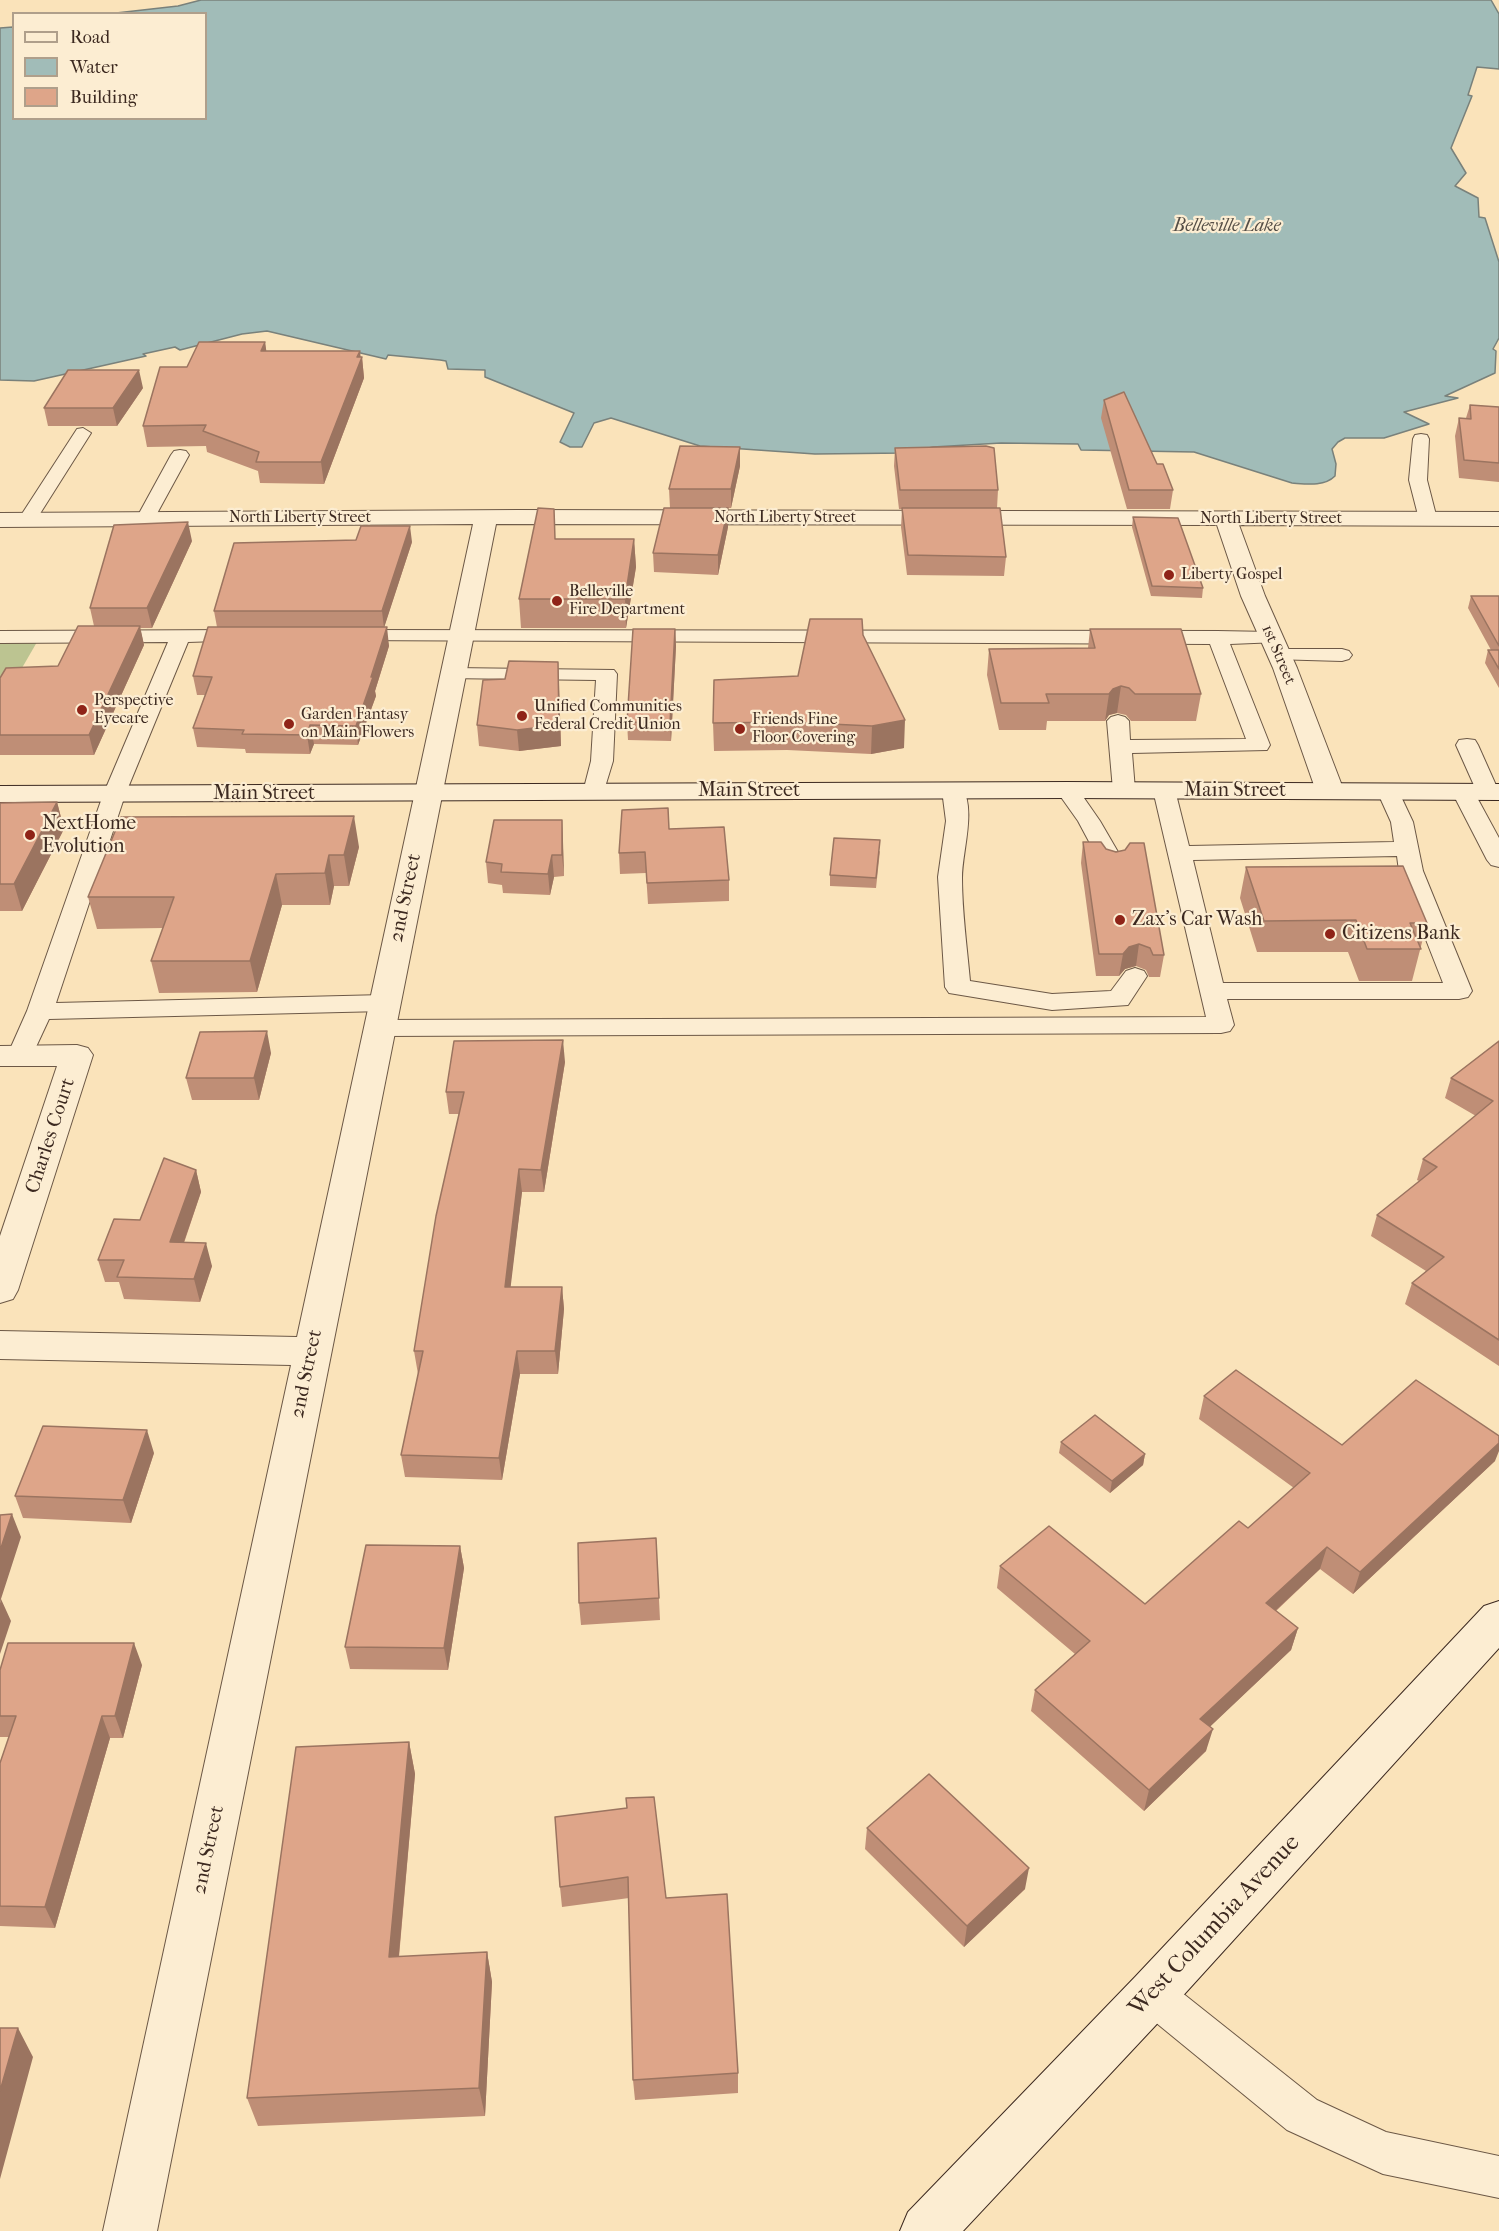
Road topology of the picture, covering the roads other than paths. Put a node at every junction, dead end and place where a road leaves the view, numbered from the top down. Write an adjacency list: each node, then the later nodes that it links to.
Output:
1 (83, 433): 10 (lane)
2 (1420, 439): 7 (lane)
3 (180, 455): 5 (lane)
4 (486, 517): 5 (street, North Liberty Street); 6 (street, North Liberty Street); 16 (street, 2nd Street)
5 (145, 519): 10 (street, North Liberty Street)
6 (1226, 519): 7 (street, North Liberty Street); 17 (street, 1st Street)
7 (1428, 519): 8 (street, North Liberty Street)
8 (1499, 519)
9 (0, 520): 10 (street, North Liberty Street)
10 (27, 520)
11 (181, 636): 12 (lane); 14 (lane); 33 (lane)
12 (262, 636)
13 (331, 636): 16 (lane)
14 (0, 637)
15 (1217, 637): 16 (lane); 17 (lane); 22 (lane)
16 (460, 638): 19 (street, 2nd Street)
17 (1275, 646): 18 (lane); 27 (street, 1st Street)
18 (1342, 656)
19 (453, 674): 29 (lane); 32 (street, 2nd Street)
20 (1118, 721): 22 (lane)
21 (1467, 745): 30 (lane)
22 (1120, 747): 25 (lane)
23 (953, 790): 24 (street, Main Street); 29 (street, Main Street); 39 (lane)
24 (1067, 790): 25 (street, Main Street); 37 (lane)
25 (1124, 790): 26 (street, Main Street)
26 (1164, 790): 27 (street, Main Street); 34 (lane)
27 (1330, 791): 28 (street, Main Street)
28 (1388, 791): 30 (street, Main Street); 35 (lane)
29 (594, 792): 32 (street, Main Street)
30 (1483, 792): 36 (lane)
31 (0, 794): 33 (street, Main Street)
32 (427, 794): 33 (street, Main Street); 42 (street, 2nd Street)
33 (114, 795): 41 (lane)
34 (1179, 853): 35 (lane); 40 (lane)
35 (1409, 860): 40 (lane)
36 (1499, 860)
37 (1113, 864)
38 (1135, 976): 39 (lane)
39 (958, 987): 43 (lane)
40 (1213, 991): 43 (lane)
41 (40, 1011): 42 (lane); 44 (lane)
42 (381, 1016): 43 (lane); 47 (street, 2nd Street)
43 (1003, 1026)
44 (10, 1056): 45 (street, Charles Court)
45 (0, 1290)
46 (0, 1345): 47 (street)
47 (312, 1351): 51 (street, 2nd Street)
48 (1499, 1619): 49 (street, West Columbia Avenue)
49 (1152, 1994): 50 (lane); 52 (street, West Columbia Avenue)
50 (1499, 2177)
51 (130, 2231)
52 (927, 2231)

